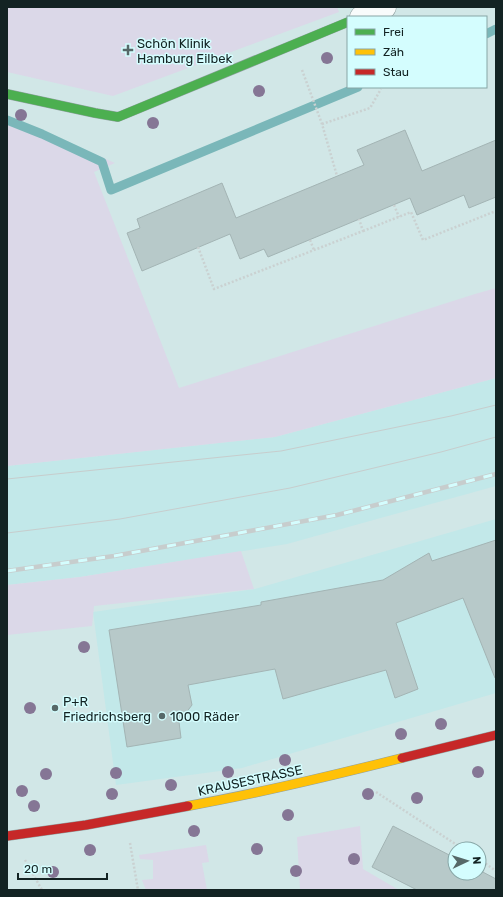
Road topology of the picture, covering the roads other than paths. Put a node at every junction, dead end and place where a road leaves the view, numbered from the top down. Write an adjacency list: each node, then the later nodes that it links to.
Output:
1 (386, 7): 2 (street)
2 (364, 16)
3 (347, 22): 4 (main road)
4 (7, 94)
5 (496, 735): 6 (main road, KRAUSESTRASSE)
6 (9, 835)

